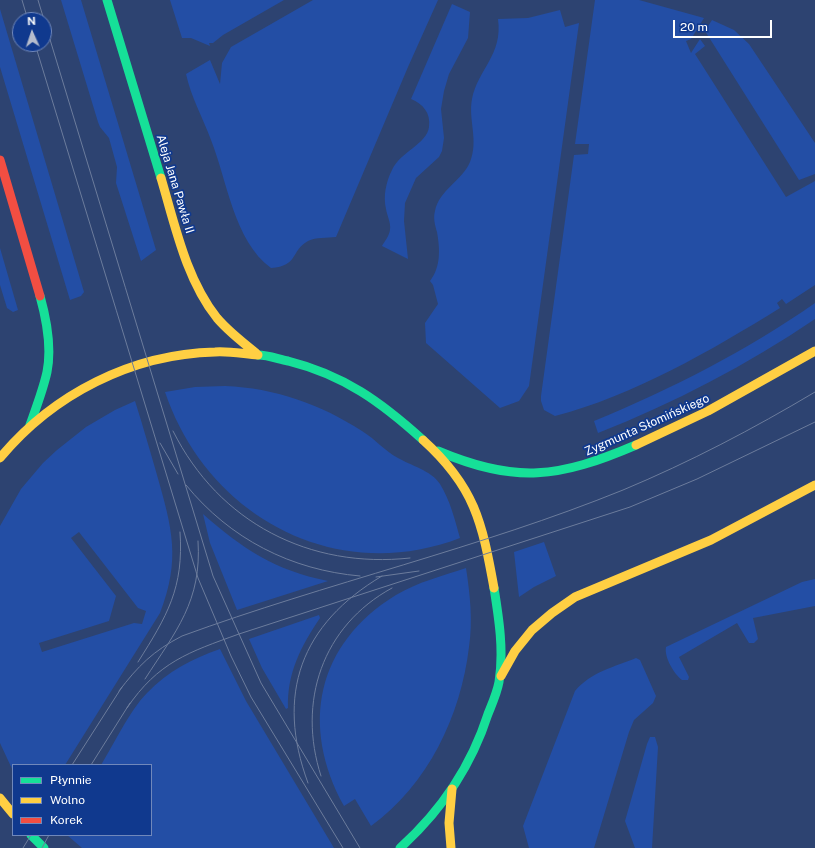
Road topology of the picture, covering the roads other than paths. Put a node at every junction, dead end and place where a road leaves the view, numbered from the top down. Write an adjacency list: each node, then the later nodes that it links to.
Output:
1 (107, 0): 4 (main road, Aleja Jana Pawła II)
2 (0, 160): 5 (main road)
3 (815, 351): 6 (main road, Zygmunta Słomińskiego)
4 (256, 353): 5 (main road); 6 (main road)
5 (30, 426): 7 (main road)
6 (431, 448): 9 (main road)
7 (0, 458)
8 (815, 485): 9 (main road)
9 (499, 681): 10 (main road)
10 (452, 788): 15 (main road); 16 (main road)
11 (0, 798): 12 (main road)
12 (12, 813)
13 (32, 836): 14 (main road)
14 (44, 848)
15 (400, 848)
16 (451, 848)

